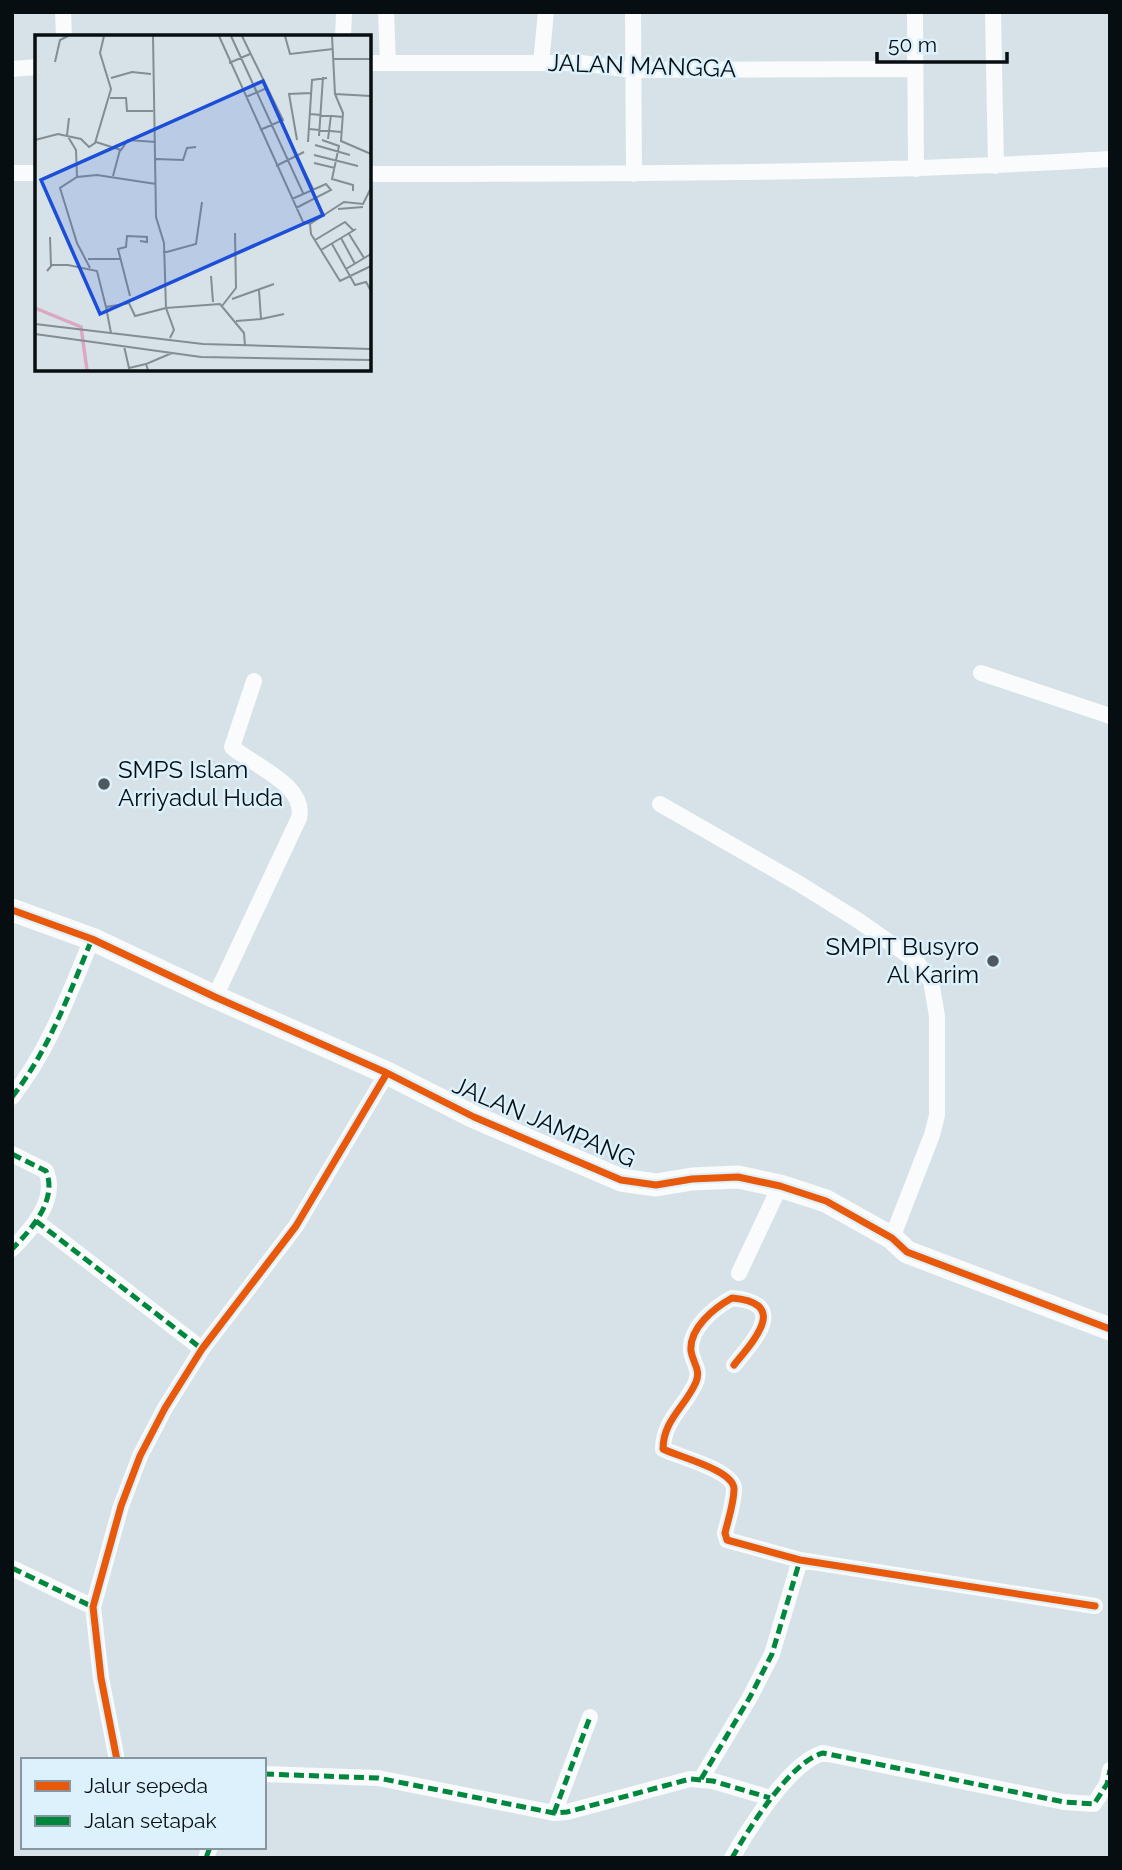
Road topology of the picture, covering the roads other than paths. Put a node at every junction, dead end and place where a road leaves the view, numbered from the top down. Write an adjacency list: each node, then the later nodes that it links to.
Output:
1 (63, 12): 8 (street)
2 (344, 12): 9 (street)
3 (386, 12): 11 (street)
4 (546, 12): 12 (street)
5 (633, 12): 16 (street)
6 (915, 12): 15 (street)
7 (993, 12): 18 (street)
8 (64, 35)
9 (343, 35)
10 (371, 63): 11 (street, JALAN MANGGA)
11 (388, 63): 12 (street, JALAN MANGGA)
12 (541, 63): 16 (street, JALAN MANGGA)
13 (35, 67): 14 (street)
14 (12, 69)
15 (914, 69): 16 (street, JALAN MANGGA); 19 (street)
16 (632, 70): 23 (street)
17 (1110, 159): 18 (street)
18 (996, 166): 19 (street)
19 (916, 169): 23 (street)
20 (12, 173): 21 (street)
21 (35, 173)
22 (371, 174): 23 (street)
23 (634, 174)
24 (981, 673): 26 (street)
25 (254, 681): 30 (street)
26 (1110, 716)
27 (660, 804): 36 (street)
28 (12, 910): 29 (street, JALAN JAMPANG)
29 (93, 939): 30 (street, JALAN JAMPANG); 32 (street)
30 (215, 997): 31 (street, JALAN JAMPANG)
31 (387, 1073): 34 (street, JALAN JAMPANG); 40 (street)
32 (12, 1097)
33 (12, 1154): 35 (street)
34 (780, 1186): 36 (street, JALAN JAMPANG); 38 (street)
35 (36, 1221): 37 (street); 40 (street)
36 (892, 1238): 39 (street, JALAN JAMPANG)
37 (15, 1241)
38 (739, 1273)
39 (1110, 1329)
40 (202, 1349): 45 (street)
41 (734, 1365): 42 (street)
42 (800, 1560): 44 (street); 50 (street)
43 (12, 1568): 45 (street)
44 (1095, 1606)
45 (93, 1607): 47 (street)
46 (590, 1717): 53 (street)
47 (117, 1758)
48 (1110, 1770): 52 (street)
49 (266, 1774): 53 (street)
50 (701, 1779): 51 (street); 53 (street)
51 (770, 1798): 52 (street); 54 (street)
52 (1102, 1807)
53 (554, 1813)
54 (732, 1858)

